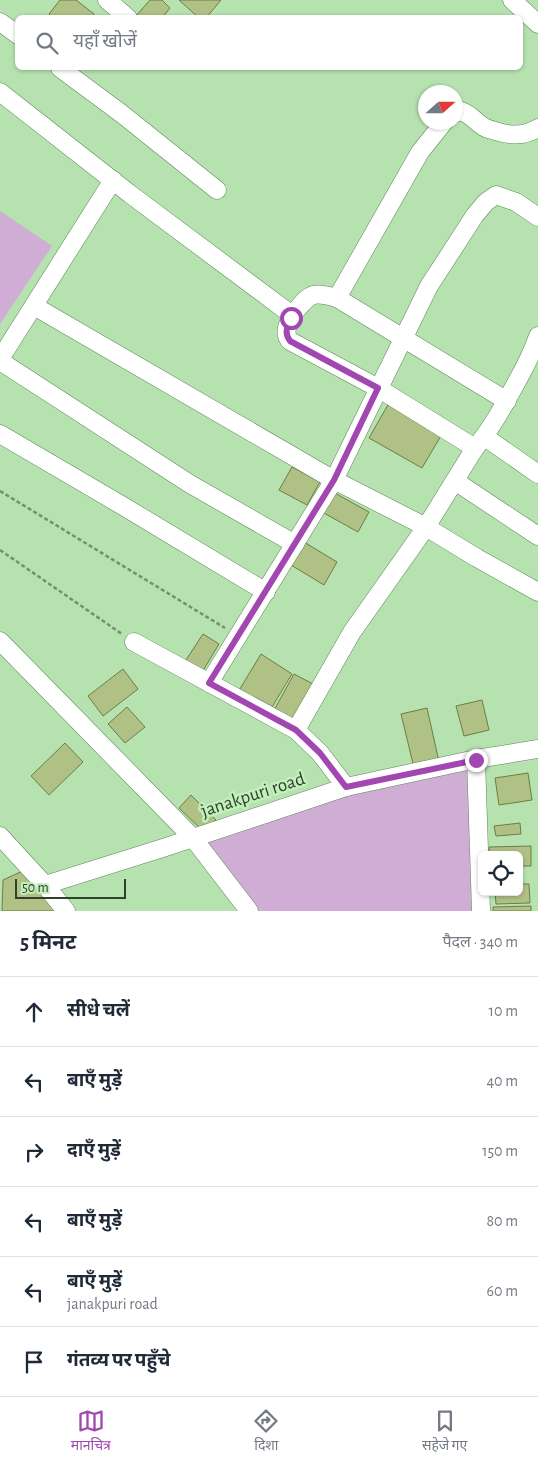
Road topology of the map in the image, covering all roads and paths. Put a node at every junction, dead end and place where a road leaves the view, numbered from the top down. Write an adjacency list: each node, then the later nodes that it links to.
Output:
1 (108, 0): 3 (street)
2 (512, 0): 5 (street)
3 (125, 15)
4 (0, 22): 6 (street)
5 (538, 24)
6 (15, 34)
7 (63, 70): 13 (street)
8 (0, 92): 12 (street)
9 (463, 112): 10 (street)
10 (538, 128)
11 (438, 130): 15 (street)
12 (113, 180): 16 (street); 17 (street)
13 (217, 190)
14 (538, 217): 19 (street)
15 (337, 298): 17 (street); 19 (street)
16 (34, 306): 20 (street); 26 (street)
17 (292, 315): 21 (street)
18 (538, 336): 22 (street)
19 (404, 338): 21 (street); 22 (street)
20 (0, 360): 31 (street)
21 (378, 388): 24 (street); 26 (street)
22 (507, 401): 24 (street)
23 (0, 434): 33 (street)
24 (480, 442): 25 (street); 27 (street)
25 (538, 474)
26 (334, 480): 29 (street); 31 (street)
27 (455, 481): 29 (street); 30 (street)
28 (0, 491): 35 (path)
29 (426, 527): 34 (street); 39 (street)
30 (538, 536)
31 (295, 544): 33 (street)
32 (0, 550): 37 (path)
33 (266, 592): 35 (street)
34 (538, 592)
35 (239, 636): 38 (street)
36 (0, 641): 44 (street)
37 (134, 642): 38 (street)
38 (209, 683): 39 (street)
39 (296, 730): 42 (street)
40 (538, 749): 41 (street, janakpuri road)
41 (476, 760): 42 (street, janakpuri road); 48 (street)
42 (346, 787): 44 (street, janakpuri road)
43 (0, 836): 45 (street)
44 (193, 838): 45 (street, janakpuri road); 47 (street)
45 (45, 885): 46 (street)
46 (66, 911)
47 (249, 911)
48 (481, 911)

